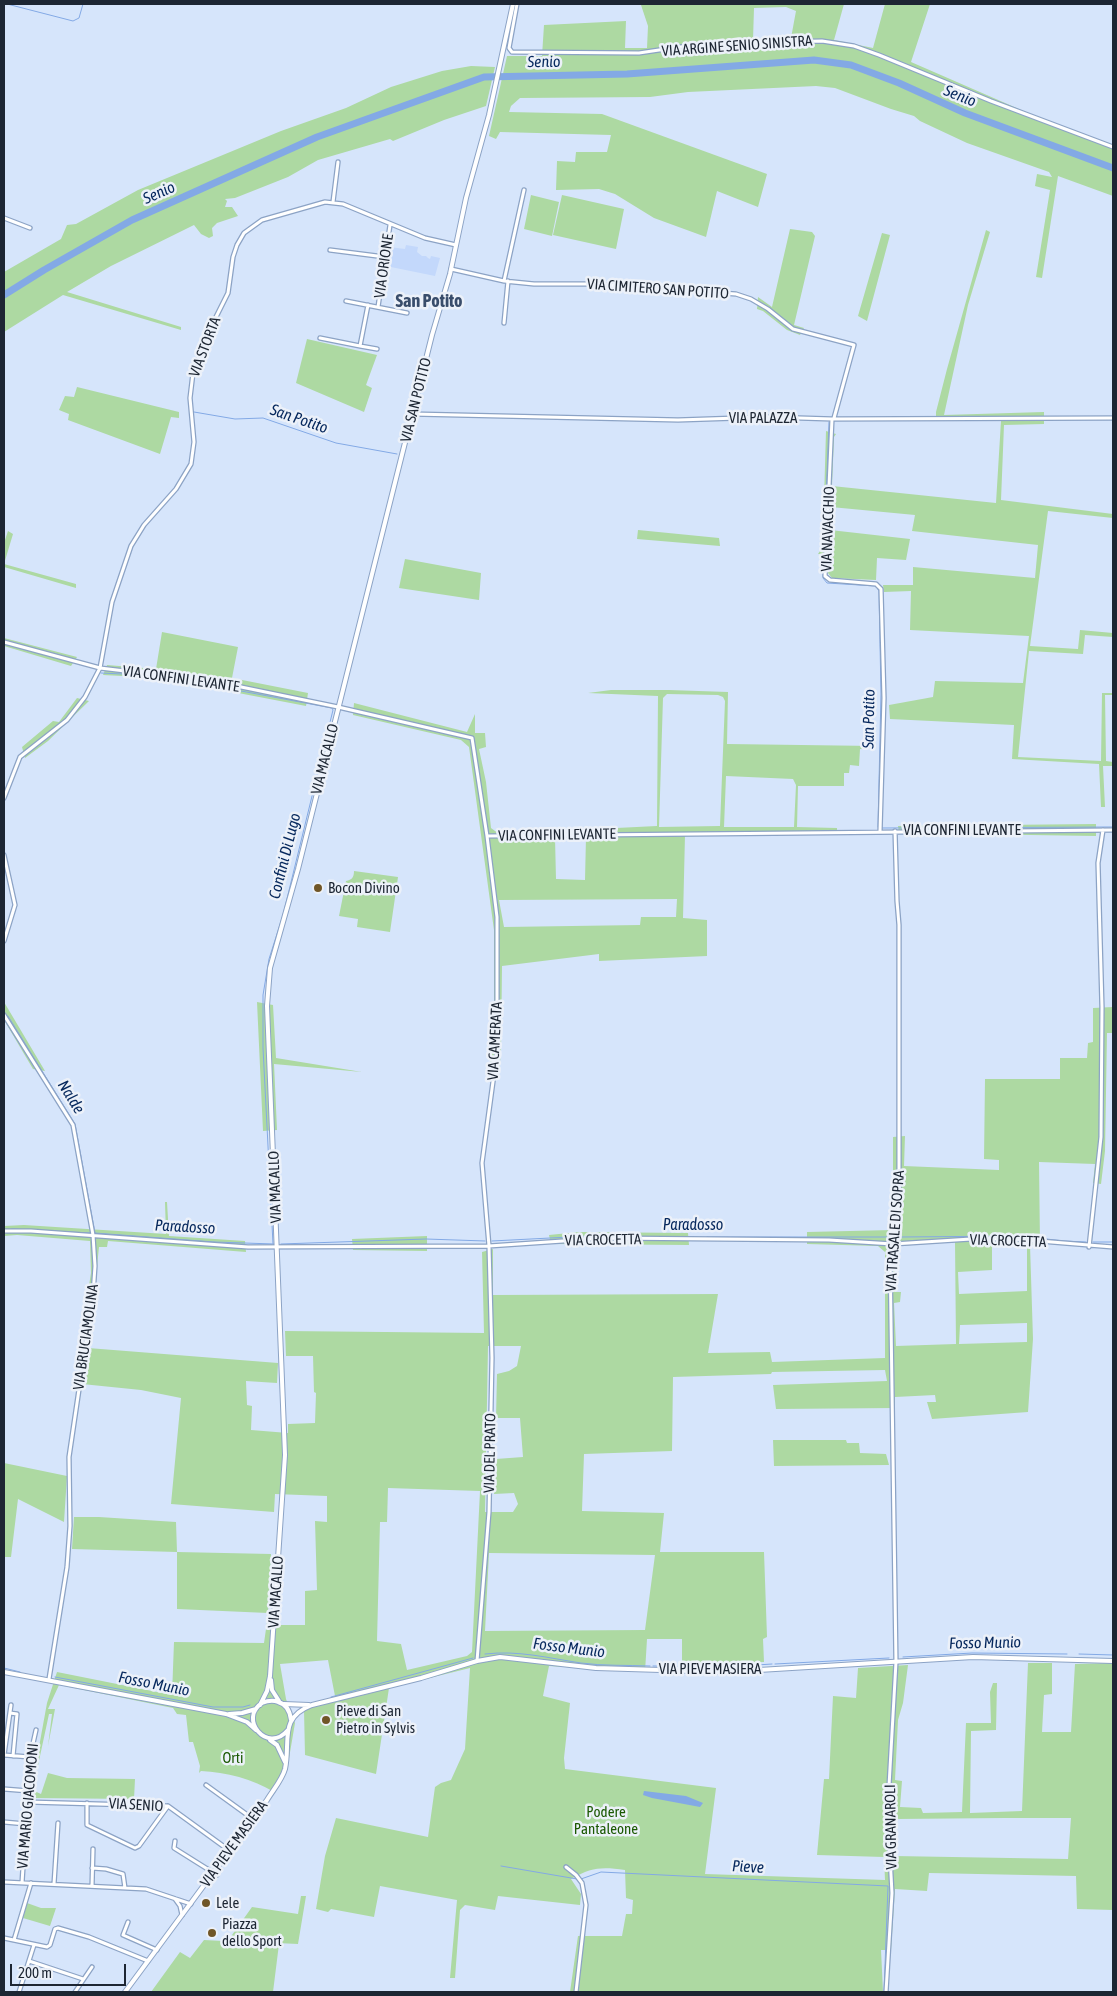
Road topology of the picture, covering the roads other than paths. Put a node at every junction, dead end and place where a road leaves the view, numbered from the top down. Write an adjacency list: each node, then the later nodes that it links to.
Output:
1 (513, 4): 10 (street, VIA SAN POTITO)
2 (517, 4): 3 (street, VIA ARGINE SENIO SINISTRA)
3 (1113, 147)
4 (338, 162): 6 (street)
5 (524, 190): 14 (street)
6 (333, 202): 8 (street, VIA STORTA); 28 (street, VIA STORTA)
7 (4, 218): 9 (street)
8 (390, 225): 10 (street, VIA STORTA); 12 (street, VIA ORIONE)
9 (30, 228)
10 (456, 245): 13 (street, VIA SAN POTITO)
11 (330, 250): 12 (street)
12 (385, 257): 17 (street, VIA ORIONE)
13 (451, 269): 14 (street, VIA CIMITERO SAN POTITO); 24 (street, VIA SAN POTITO)
14 (506, 281): 19 (street); 21 (street, VIA CIMITERO SAN POTITO)
15 (346, 301): 16 (street)
16 (368, 305): 17 (street); 22 (street)
17 (378, 307): 18 (street)
18 (407, 313)
19 (504, 323)
20 (320, 338): 22 (street)
21 (854, 345): 25 (street, VIA NAVACCHIO)
22 (360, 346): 23 (street)
23 (377, 349)
24 (412, 414): 25 (street, VIA PALAZZA); 29 (street, VIA SAN POTITO)
25 (833, 418): 26 (street, VIA PALAZZA); 33 (street, VIA NAVACCHIO)
26 (1113, 418)
27 (4, 642): 28 (street, VIA CONFINI LEVANTE)
28 (100, 668): 29 (street, VIA CONFINI LEVANTE); 30 (street)
29 (338, 707): 35 (street, VIA CONFINI LEVANTE); 42 (street, VIA MACALLO)
30 (4, 798)
31 (1103, 830): 32 (street, VIA CONFINI LEVANTE); 34 (street, VIA CONFINI LEVANTE); 44 (street)
32 (1113, 830)
33 (880, 831): 34 (street, VIA CONFINI LEVANTE); 35 (street, VIA CONFINI LEVANTE)
34 (895, 831): 41 (street, VIA TRASALE DI SOPRA)
35 (487, 836): 43 (street, VIA CAMERATA)
36 (4, 855): 37 (street)
37 (4, 941)
38 (4, 1015): 40 (street, VIA BRUCIAMOLINA)
39 (4, 1232): 40 (street, VIA CROCETTA)
40 (94, 1235): 42 (street, VIA CROCETTA); 51 (street, VIA BRUCIAMOLINA)
41 (894, 1244): 43 (street, VIA CROCETTA); 44 (street, VIA CROCETTA); 48 (street, VIA TRASALE DI SOPRA)
42 (277, 1246): 43 (street, VIA CROCETTA); 50 (street, VIA MACALLO)
43 (489, 1246): 46 (street, VIA DEL PRATO)
44 (1088, 1246): 45 (street, VIA CROCETTA)
45 (1113, 1247)
46 (477, 1661): 48 (street, VIA PIEVE MASIERA); 54 (street, VIA PIEVE MASIERA)
47 (1113, 1661): 48 (street, VIA PIEVE MASIERA)
48 (896, 1662): 108 (street, VIA GRANAROLI)
49 (4, 1672): 51 (street)
50 (270, 1676): 52 (street, VIA MACALLO); 53 (street, VIA MACALLO)
51 (49, 1680): 58 (street)
52 (282, 1703): 53 (street, VIA PIEVE MASIERA); 54 (street, VIA PIEVE MASIERA); 59 (street)
53 (260, 1705): 56 (street)
54 (312, 1705): 59 (street, VIA PIEVE MASIERA)
55 (11, 1706): 57 (street)
56 (256, 1709): 58 (street); 62 (street)
57 (10, 1713): 64 (street); 65 (street)
58 (226, 1714): 62 (street)
59 (291, 1721): 60 (street, VIA PIEVE MASIERA)
60 (289, 1728): 63 (street); 67 (street, VIA PIEVE MASIERA)
61 (36, 1730): 66 (street, VIA MARIO GIACOMONI)
62 (256, 1730): 63 (street)
63 (263, 1737): 67 (street)
64 (4, 1755): 65 (street)
65 (13, 1756): 66 (street)
66 (30, 1757): 70 (street, VIA MARIO GIACOMONI)
67 (285, 1766): 74 (street, VIA PIEVE MASIERA)
68 (206, 1785): 74 (street)
69 (4, 1789): 70 (street)
70 (28, 1791): 71 (street, VIA MARIO GIACOMONI)
71 (28, 1802): 72 (street, VIA SENIO); 77 (street, VIA MARIO GIACOMONI)
72 (87, 1803): 73 (street, VIA SENIO); 73 (street)
73 (168, 1806): 80 (street, VIA SENIO)
74 (253, 1820): 80 (street, VIA PIEVE MASIERA)
75 (4, 1822): 77 (street)
76 (58, 1823): 87 (street)
77 (26, 1824): 85 (street, VIA MARIO GIACOMONI)
78 (175, 1841): 83 (street)
79 (93, 1849): 82 (street)
80 (230, 1851): 83 (street, VIA PIEVE MASIERA)
81 (566, 1867): 107 (street)
82 (92, 1868): 88 (street); 89 (street)
83 (215, 1874): 92 (street, VIA PIEVE MASIERA)
84 (4, 1882): 85 (street)
85 (22, 1883): 86 (street)
86 (31, 1883): 87 (street); 97 (street)
87 (54, 1884): 88 (street)
88 (92, 1886): 89 (street)
89 (125, 1888): 90 (street)
90 (175, 1898): 91 (street); 92 (street)
91 (179, 1903): 93 (street); 94 (street)
92 (191, 1904): 93 (street, VIA PIEVE MASIERA)
93 (187, 1908): 94 (street, VIA PIEVE MASIERA)
94 (182, 1915): 99 (street, VIA PIEVE MASIERA)
95 (128, 1922): 99 (street)
96 (4, 1938): 97 (street)
97 (14, 1940): 98 (street)
98 (34, 1945): 100 (street); 101 (street)
99 (156, 1950): 101 (street, VIA PIEVE MASIERA)
100 (29, 1961): 103 (street); 104 (street)
101 (148, 1961): 106 (street, VIA PIEVE MASIERA)
102 (92, 1966): 103 (street)
103 (83, 1979): 105 (street)
104 (19, 1992)
105 (75, 1992)
106 (125, 1992)
107 (576, 1992)
108 (886, 1992)

